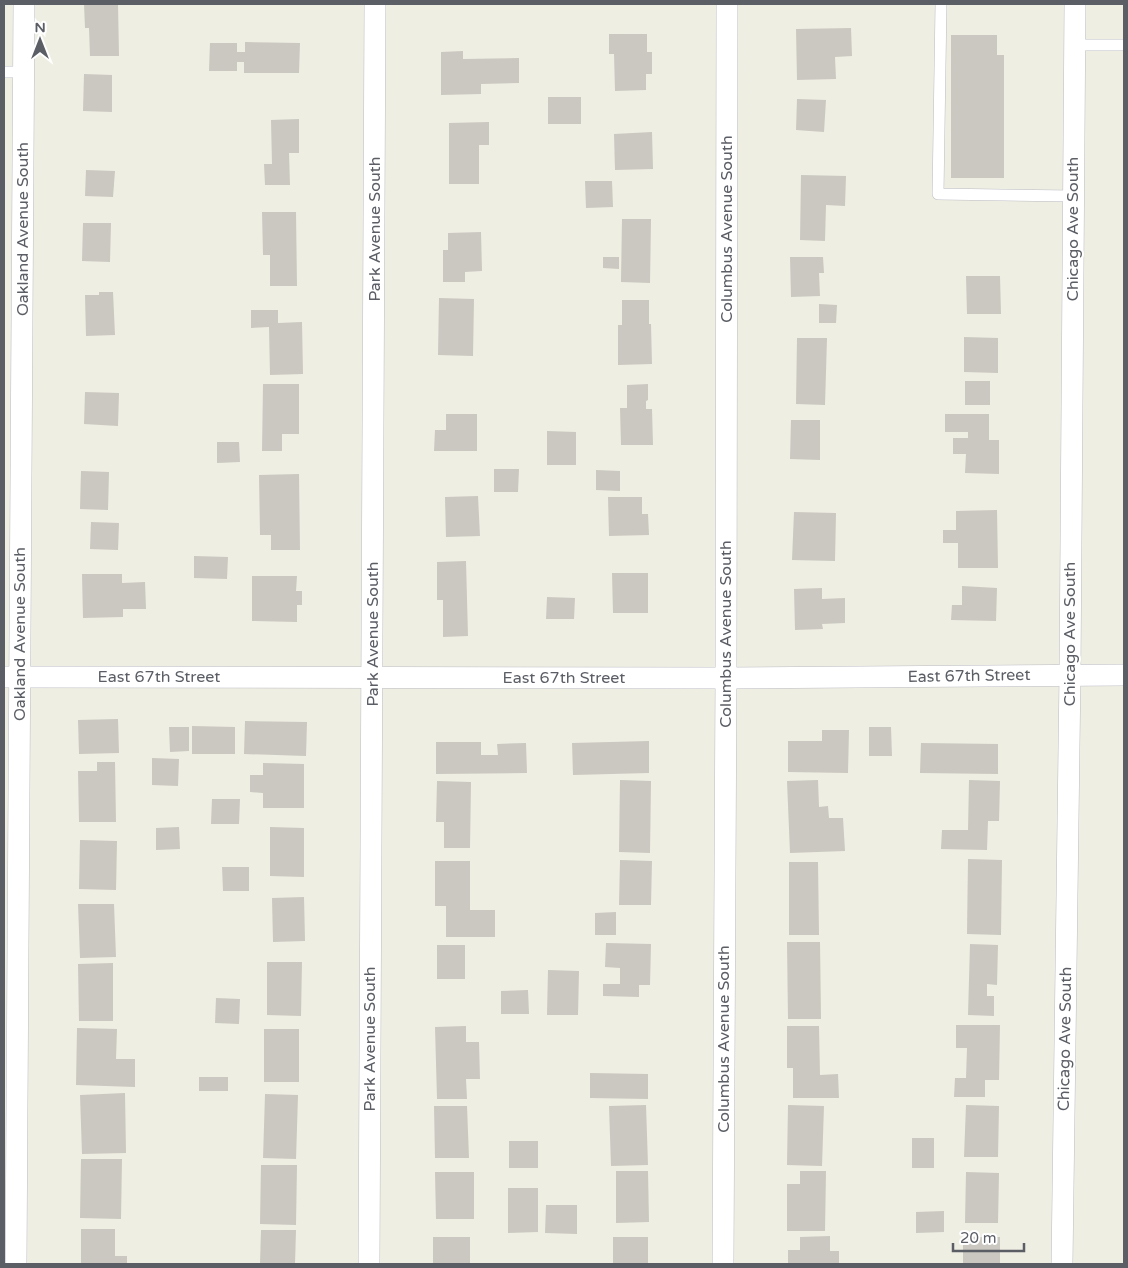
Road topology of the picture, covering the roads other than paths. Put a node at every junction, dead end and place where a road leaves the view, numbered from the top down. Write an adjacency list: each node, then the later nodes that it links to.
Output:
1 (24, 4): 8 (street, Oakland Avenue South)
2 (376, 4): 13 (street, Park Avenue South)
3 (727, 4): 14 (street, Columbus Avenue South)
4 (941, 4): 9 (lane)
5 (1074, 4): 6 (street, Chicago Ave South)
6 (1074, 45): 7 (lane); 9 (street, Chicago Ave South)
7 (1124, 45)
8 (14, 72): 12 (street, Oakland Avenue South)
9 (1073, 196): 10 (street, Chicago Ave South)
10 (1070, 674): 11 (street, East 67th Street); 14 (street, East 67th Street); 18 (street, Chicago Ave South)
11 (1124, 675)
12 (12, 677): 13 (street, East 67th Street); 15 (street, Oakland Avenue South)
13 (373, 678): 14 (street, East 67th Street); 16 (street, Park Avenue South)
14 (726, 678): 17 (street, Columbus Avenue South)
15 (16, 1264)
16 (369, 1264)
17 (723, 1264)
18 (1062, 1264)

